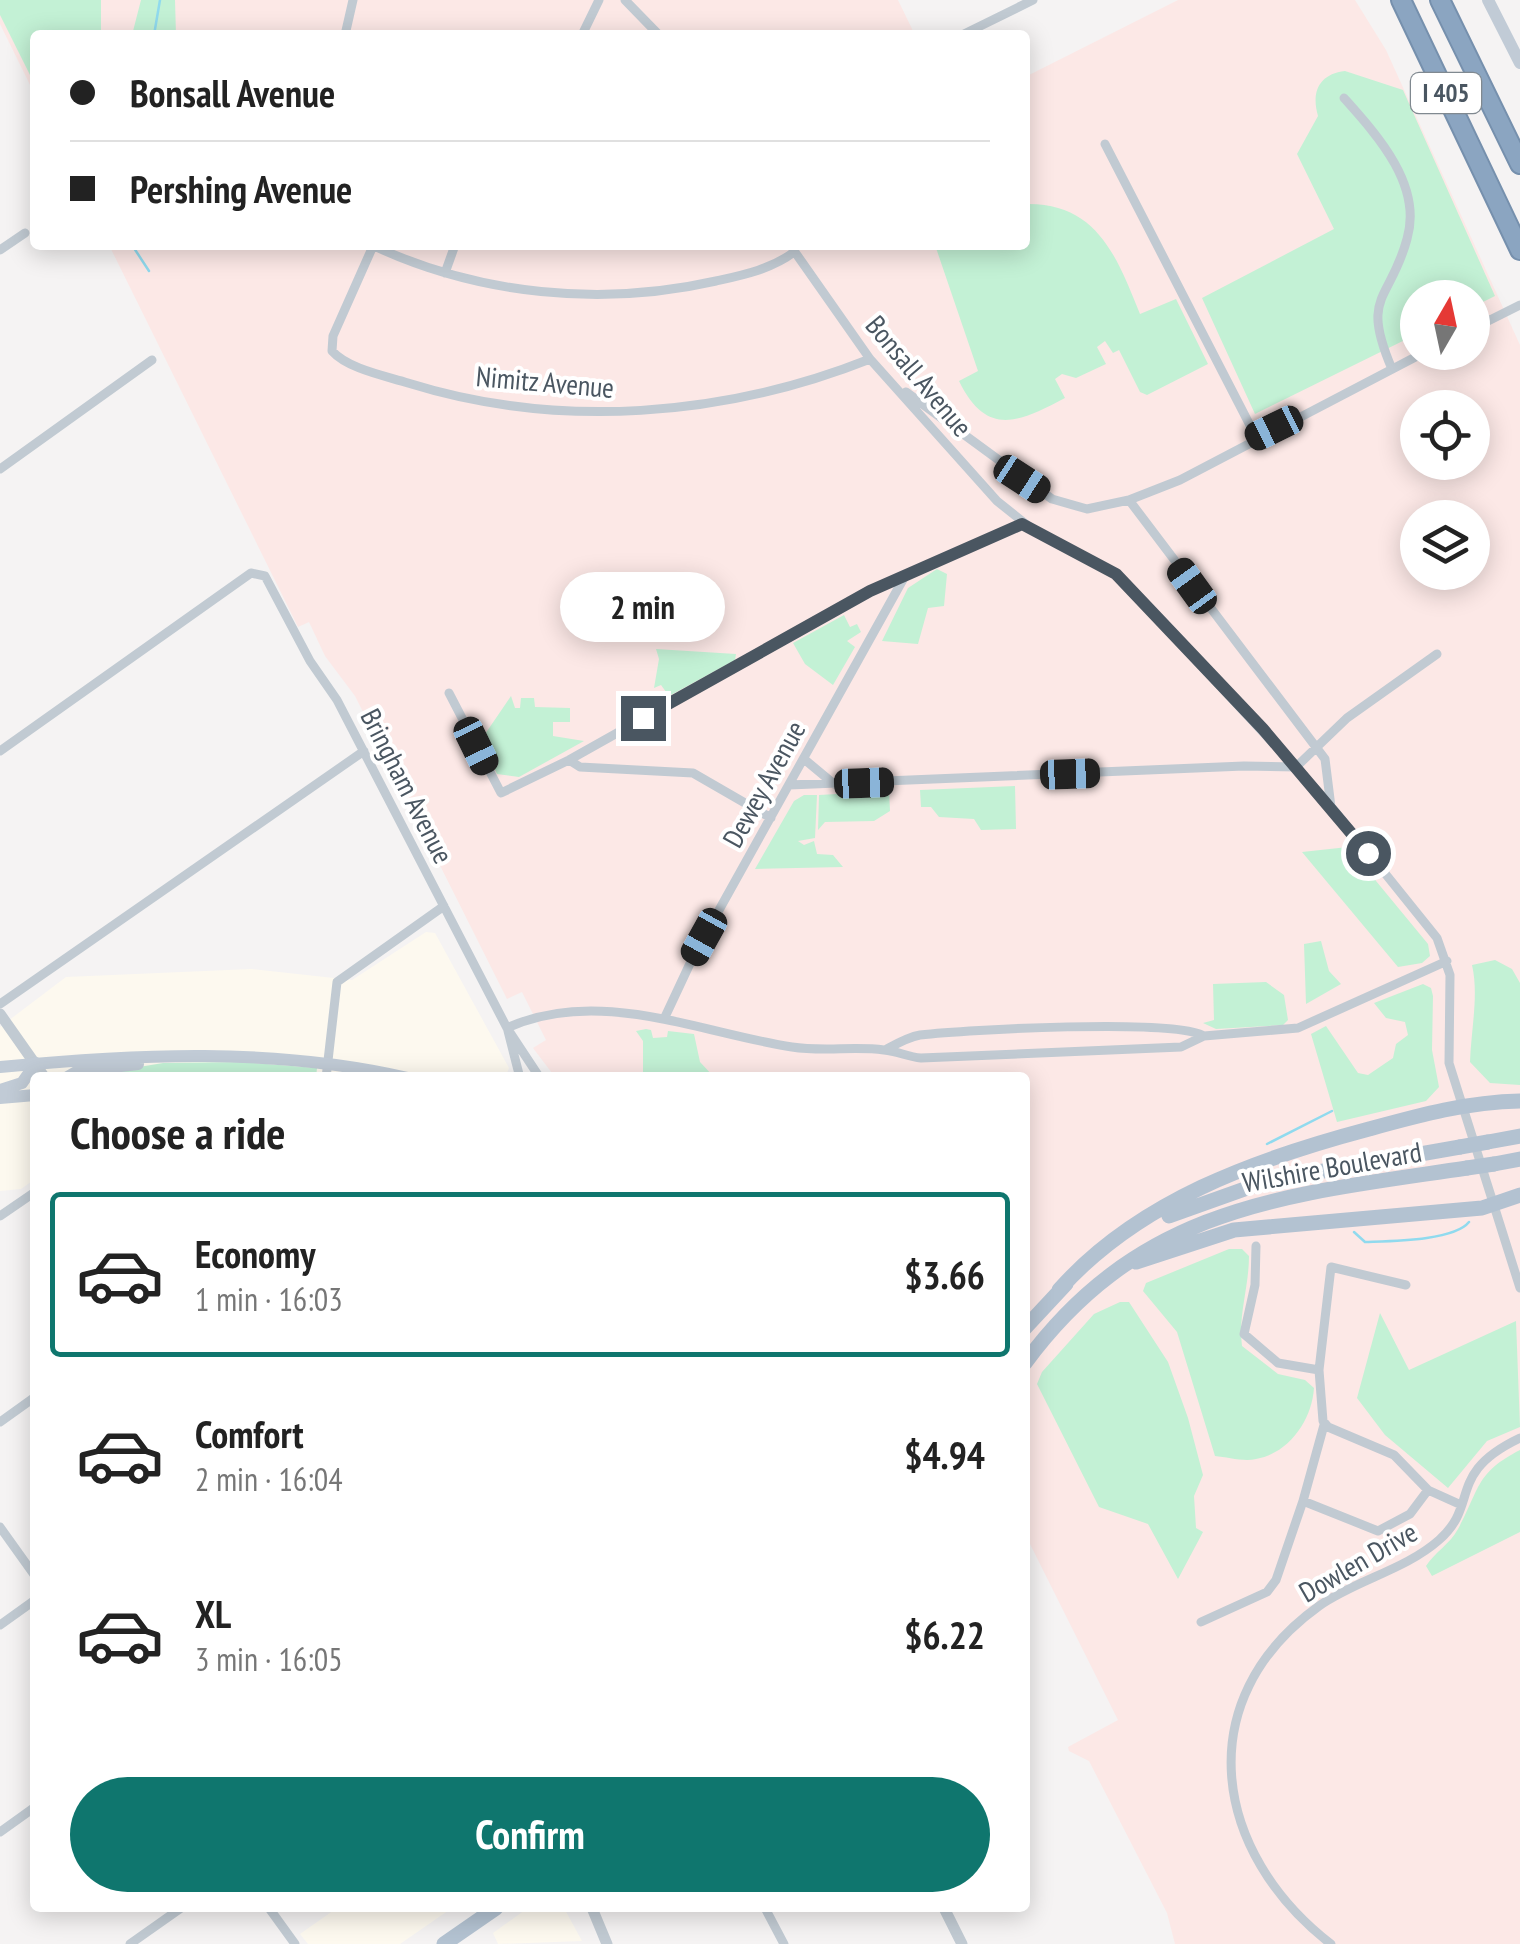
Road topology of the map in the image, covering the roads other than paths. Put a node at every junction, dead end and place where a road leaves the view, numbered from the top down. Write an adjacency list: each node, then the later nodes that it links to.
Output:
1 (353, 0): 11 (street)
2 (599, 0): 12 (street)
3 (625, 0): 10 (street)
4 (646, 0): 10 (street)
5 (1032, 0): 14 (street)
6 (1401, 0): 27 (highway, I 405)
7 (1414, 0): 19 (highway)
8 (1440, 0): 18 (highway, I 405)
9 (1488, 0): 15 (main road)
10 (636, 9): 13 (street)
11 (346, 30)
12 (584, 30)
13 (655, 30)
14 (972, 30)
15 (1520, 63)
16 (1344, 98): 34 (street)
17 (1105, 144): 36 (street)
18 (1520, 164)
19 (1520, 222)
20 (24, 233): 21 (street)
21 (0, 250)
22 (370, 250): 31 (street, Nimitz Avenue)
23 (385, 250): 28 (street)
24 (454, 250): 28 (street)
25 (790, 250): 28 (street)
26 (793, 250): 31 (street, Bonsall Avenue)
27 (1520, 250)
28 (445, 273)
29 (1520, 305): 30 (street)
30 (1490, 320)
31 (870, 359): 35 (street, Bonsall Avenue)
32 (152, 360): 37 (street)
33 (1400, 365): 34 (street)
34 (1392, 369): 36 (street)
35 (900, 389): 38 (street); 39 (street, Bonsall Avenue)
36 (1256, 437): 38 (street)
37 (0, 469)
38 (1128, 500): 43 (street, Bonsall Avenue)
39 (1022, 524): 40 (street); 48 (street, Bonsall Avenue)
40 (906, 574): 46 (street, Dewey Avenue); 47 (street)
41 (1438, 654): 43 (street)
42 (450, 693): 47 (street)
43 (1318, 750): 48 (street); 51 (street, Bonsall Avenue)
44 (0, 751): 45 (street, Bringham Avenue)
45 (364, 751): 53 (street, Bringham Avenue); 55 (street)
46 (804, 759): 49 (street); 50 (street, Dewey Avenue)
47 (569, 760): 52 (street)
48 (1296, 767): 49 (street); 51 (street, Bonsall Avenue)
49 (834, 784): 50 (street)
50 (789, 785): 52 (street, Dewey Avenue)
51 (1331, 807): 54 (street, Bonsall Avenue)
52 (771, 818): 57 (street, Dewey Avenue)
53 (444, 906): 58 (street, Bringham Avenue); 64 (street)
54 (1447, 961): 60 (street); 79 (street)
55 (0, 1004)
56 (0, 1014): 65 (street)
57 (665, 1018): 58 (street); 61 (street)
58 (507, 1028): 73 (street, Bringham Avenue); 74 (street, Bringham Avenue)
59 (1045, 1030): 60 (street); 61 (street); 62 (street)
60 (1204, 1036): 62 (street)
61 (885, 1050): 62 (street)
62 (1046, 1054)
63 (160, 1056): 64 (main road); 65 (main road); 70 (main road)
64 (327, 1062): 71 (street); 72 (main road)
65 (36, 1064): 66 (main road); 68 (main road); 69 (street)
66 (0, 1067)
67 (30, 1072): 75 (main road)
68 (30, 1072)
69 (41, 1072)
70 (76, 1072)
71 (326, 1072)
72 (378, 1072)
73 (516, 1072)
74 (536, 1072)
75 (0, 1090)
76 (30, 1095): 77 (main road)
77 (0, 1098)
78 (1520, 1101): 79 (main road)
79 (1462, 1104): 84 (street); 90 (main road)
80 (1520, 1136): 90 (main road, Wilshire Boulevard, bridge)
81 (1520, 1159): 87 (main road, Wilshire Boulevard, bridge)
82 (30, 1195): 85 (street)
83 (1520, 1195): 84 (main road)
84 (1493, 1204): 87 (main road); 89 (street)
85 (0, 1216)
86 (1256, 1246): 93 (street)
87 (1122, 1266): 92 (main road, Wilshire Boulevard)
88 (1406, 1286): 93 (street)
89 (1520, 1288)
90 (1059, 1290): 91 (main road, Wilshire Boulevard)
91 (1030, 1322)
92 (1030, 1356)
93 (1319, 1370): 96 (street)
94 (30, 1401): 95 (street)
95 (0, 1422)
96 (1324, 1425): 98 (street); 99 (street)
97 (1520, 1438): 100 (street, Dowlen Drive)
98 (1428, 1490): 99 (street); 100 (street)
99 (1303, 1501): 104 (street)
100 (1460, 1504): 120 (street, Dowlen Drive)
101 (0, 1527): 102 (street)
102 (30, 1569)
103 (30, 1604): 105 (street)
104 (1201, 1622)
105 (0, 1625)
106 (30, 1811): 107 (street)
107 (0, 1832)
108 (175, 1912): 114 (street)
109 (272, 1912): 115 (street)
110 (490, 1912): 116 (main road)
111 (594, 1912): 117 (street)
112 (768, 1912): 118 (street)
113 (946, 1912): 119 (street)
114 (130, 1944)
115 (295, 1944)
116 (444, 1944)
117 (607, 1944)
118 (784, 1944)
119 (962, 1944)
120 (1332, 1944)

